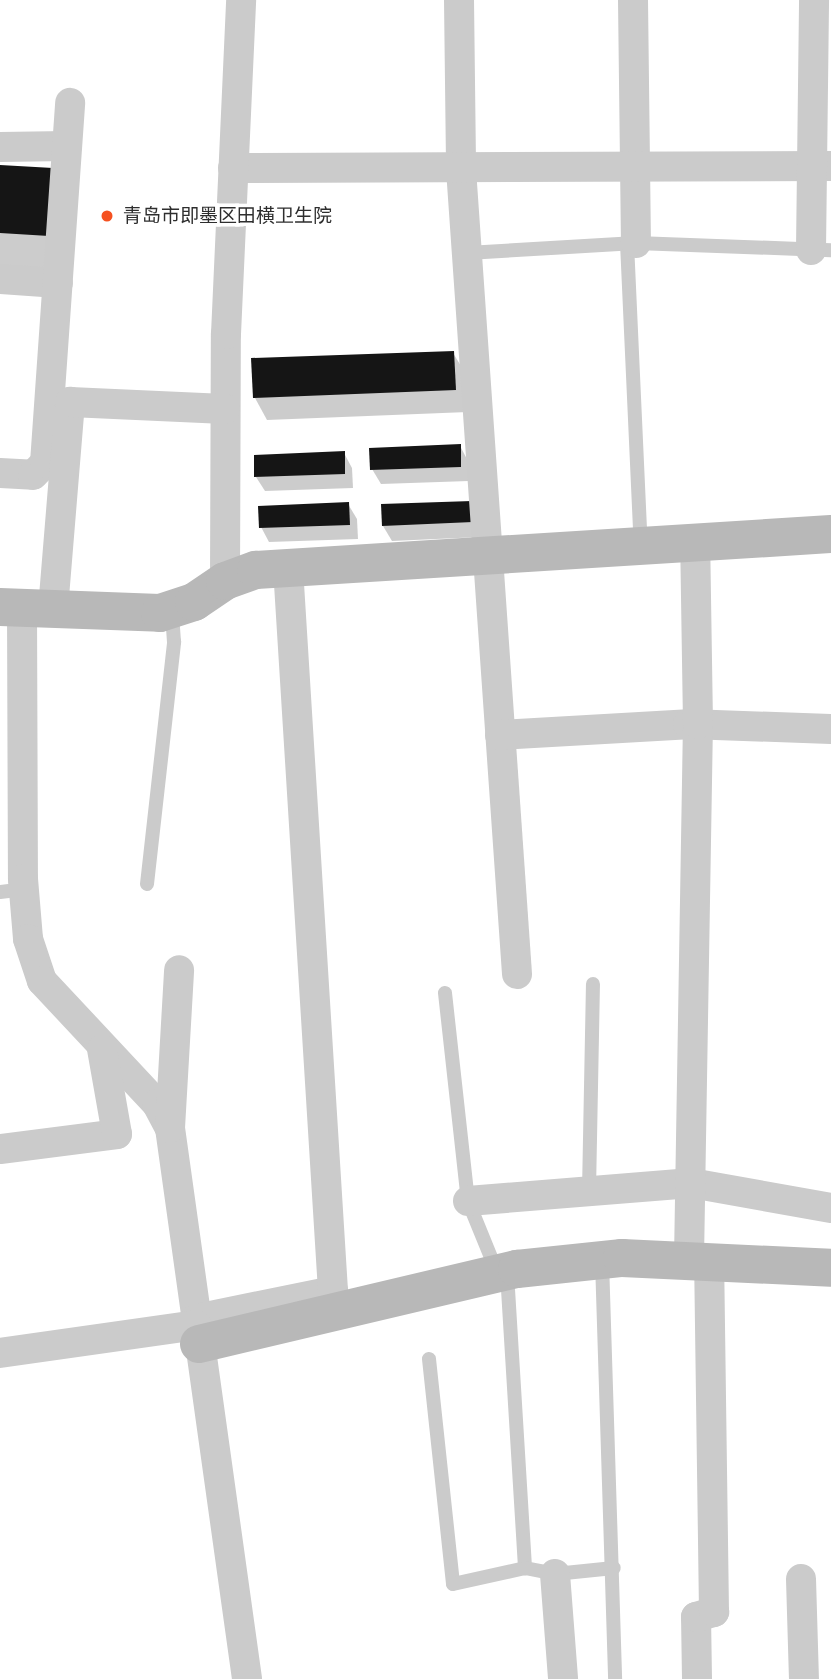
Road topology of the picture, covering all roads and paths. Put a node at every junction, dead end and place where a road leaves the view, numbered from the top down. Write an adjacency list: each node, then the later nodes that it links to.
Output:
1 (241, 0): 9 (street)
2 (459, 0): 11 (street)
3 (633, 0): 10 (street)
4 (814, 0): 8 (street)
5 (70, 103): 6 (street)
6 (67, 146): 7 (street); 16 (street)
7 (0, 147)
8 (822, 166): 10 (street); 13 (street)
9 (233, 167): 11 (street); 17 (street)
10 (636, 168): 11 (street); 12 (street)
11 (461, 169): 14 (street)
12 (632, 243): 13 (lane); 14 (lane); 21 (lane)
13 (821, 250)
14 (467, 253): 22 (street)
15 (0, 279): 16 (street)
16 (58, 283): 18 (street)
17 (225, 409): 24 (street); 25 (street)
18 (0, 473)
19 (831, 534): 20 (street)
20 (695, 543): 21 (street); 27 (street)
21 (641, 546): 22 (street)
22 (488, 555): 23 (street); 29 (street)
23 (288, 568): 24 (street); 47 (street)
24 (225, 581): 26 (street)
25 (25, 608): 26 (street); 31 (street)
26 (172, 609): 30 (lane)
27 (698, 724): 28 (street); 29 (street); 39 (street)
28 (831, 729)
29 (500, 735): 33 (street)
30 (147, 884)
31 (12, 890): 36 (street)
32 (179, 970): 37 (street)
33 (517, 974)
34 (593, 984): 40 (lane)
35 (445, 993): 41 (lane)
36 (102, 1049): 37 (street); 38 (street)
37 (170, 1128): 47 (street)
38 (0, 1149)
39 (691, 1183): 40 (street); 42 (street); 43 (street)
40 (589, 1191): 41 (street)
41 (468, 1200): 44 (lane)
42 (831, 1208)
43 (699, 1259): 45 (street); 46 (street); 57 (street)
44 (494, 1260): 45 (street); 47 (street); 50 (lane)
45 (602, 1260): 51 (lane)
46 (831, 1268)
47 (197, 1329): 48 (street); 54 (street)
48 (0, 1353)
49 (429, 1359): 50 (lane)
50 (525, 1568): 52 (lane)
51 (614, 1568): 52 (lane); 56 (lane)
52 (555, 1574): 55 (street)
53 (801, 1579): 58 (street)
54 (247, 1679)
55 (563, 1679)
56 (615, 1679)
57 (697, 1679)
58 (804, 1679)

